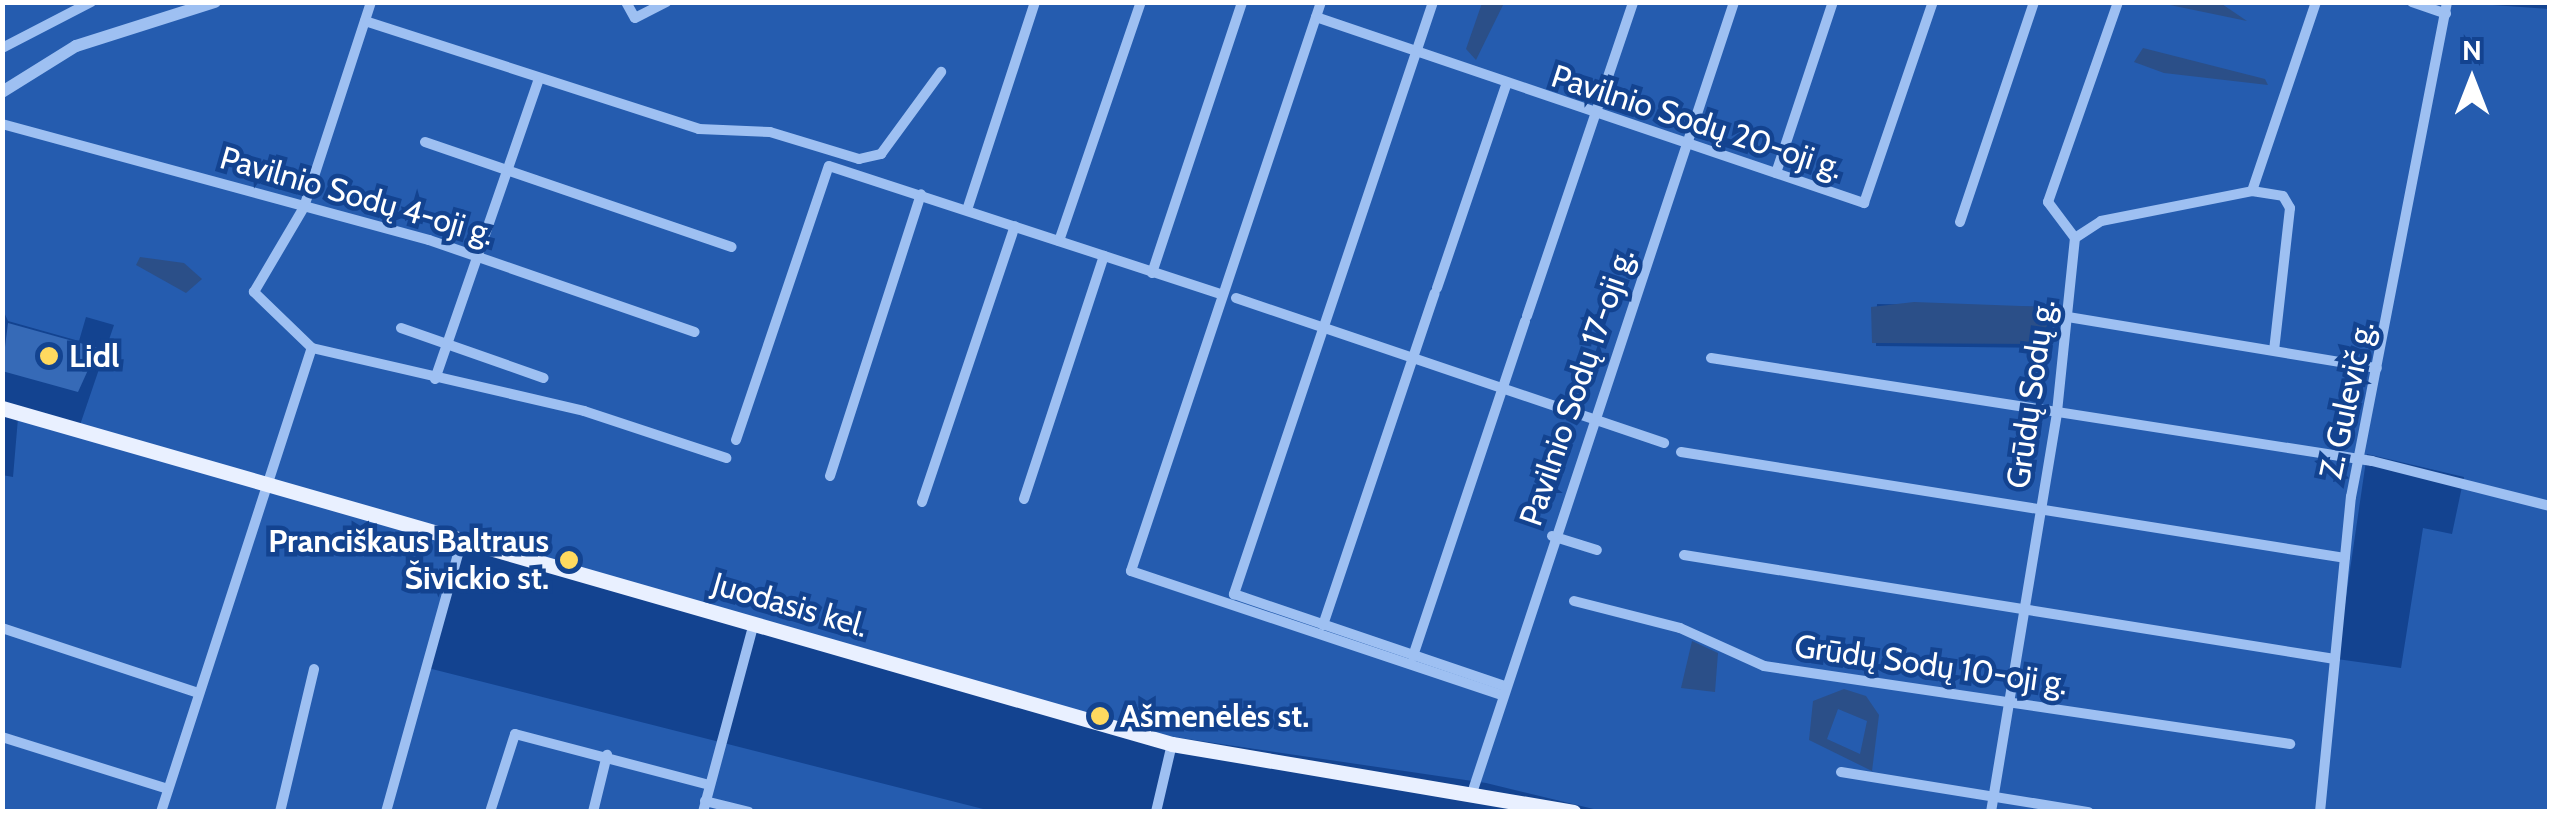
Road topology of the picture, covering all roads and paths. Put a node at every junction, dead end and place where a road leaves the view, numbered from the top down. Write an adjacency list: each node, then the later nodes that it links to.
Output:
1 (91, 2): 22 (street)
2 (215, 2): 27 (street)
3 (371, 2): 21 (street)
4 (626, 2): 5 (street)
5 (666, 2)
6 (1035, 2): 37 (street)
7 (1141, 2): 41 (street)
8 (1242, 2): 45 (street)
9 (1321, 2): 20 (street)
10 (1433, 2): 23 (street)
11 (1632, 2): 28 (street)
12 (1734, 2): 31 (street, Pavilnio Sodų 17-oji g.)
13 (1833, 2): 33 (street)
14 (1932, 2): 33 (street, Pavilnio Sodų 20-oji g.)
15 (2034, 2): 38 (street)
16 (2118, 2): 40 (street)
17 (2316, 2): 34 (street)
18 (2412, 2): 19 (street)
19 (2446, 8): 57 (street, Z. Gulevič g.)
20 (1316, 17): 23 (street, Pavilnio Sodų 20-oji g.); 46 (street)
21 (365, 21): 25 (street); 36 (street)
22 (2, 48)
23 (1417, 53): 26 (street, Pavilnio Sodų 20-oji g.); 50 (street)
24 (941, 72): 25 (street)
25 (539, 78): 32 (street)
26 (1506, 85): 28 (street, Pavilnio Sodų 20-oji g.); 56 (street)
27 (2, 92)
28 (1595, 115): 31 (street, Pavilnio Sodų 20-oji g.); 60 (street)
29 (2, 124): 36 (street, Pavilnio Sodų 4-oji g.)
30 (425, 142): 32 (street)
31 (1687, 144): 33 (street, Pavilnio Sodų 20-oji g.); 63 (street, Pavilnio Sodų 17-oji g.)
32 (507, 170): 42 (street); 43 (street)
33 (1776, 173)
34 (2252, 191): 40 (street); 54 (street)
35 (921, 194): 37 (street); 64 (street); 69 (street)
36 (304, 207): 43 (street, Pavilnio Sodų 4-oji g.); 53 (street)
37 (967, 210): 39 (street)
38 (1960, 222)
39 (1014, 226): 41 (street); 72 (street)
40 (2076, 238): 48 (street, Grūdų Sodų g.)
41 (1060, 241): 44 (street)
42 (731, 247)
43 (476, 255): 51 (street, Pavilnio Sodų 4-oji g.); 52 (street)
44 (1104, 256): 45 (street); 71 (street)
45 (1152, 272): 46 (street)
46 (1220, 294): 88 (street)
47 (1236, 298): 50 (street)
48 (2068, 318): 54 (street); 62 (street, Grūdų Sodų g.)
49 (401, 328): 52 (street)
50 (1323, 328): 56 (street); 83 (street)
51 (694, 332)
52 (447, 344): 58 (street); 59 (street)
53 (312, 348): 59 (street); 70 (street)
54 (2274, 350): 57 (street)
55 (1711, 358): 62 (street)
56 (1412, 359): 60 (street); 83 (street)
57 (2378, 368): 68 (street, Z. Gulevič g.)
58 (544, 378)
59 (435, 379): 67 (street)
60 (1502, 389): 63 (street); 85 (street)
61 (2, 408): 70 (main road, Juodasis kel.)
62 (2058, 412): 68 (street); 74 (street, Grūdų Sodų g.)
63 (1591, 420): 65 (street); 75 (street, Pavilnio Sodų 17-oji g.)
64 (736, 440)
65 (1664, 443)
66 (1681, 452): 74 (street)
67 (726, 458)
68 (2359, 462): 73 (street); 79 (street, Z. Gulevič g.)
69 (830, 476)
70 (271, 489): 76 (main road, Juodasis kel.); 89 (street)
71 (1024, 499)
72 (922, 502)
73 (2550, 506)
74 (2041, 511): 79 (street); 81 (street, Grūdų Sodų g.)
75 (1552, 536): 77 (street); 88 (street, Pavilnio Sodų 17-oji g.)
76 (462, 540): 82 (main road, Juodasis kel.); 103 (street)
77 (1597, 550)
78 (1684, 555): 81 (street)
79 (2345, 558): 86 (street, Z. Gulevič g.)
80 (1574, 601): 90 (street, Grūdų Sodų 10-oji g.)
81 (2025, 608): 86 (street); 90 (street, Grūdų Sodų g.)
82 (754, 623): 92 (main road, Juodasis kel.); 96 (street)
83 (1322, 625): 85 (street)
84 (2, 628): 89 (street)
85 (1413, 656): 88 (street)
86 (2335, 659): 111 (street, Z. Gulevič g.)
87 (314, 669): 102 (street)
88 (1503, 690): 98 (street, Pavilnio Sodų 17-oji g.)
89 (198, 693): 97 (street)
90 (2010, 700): 93 (street, Grūdų Sodų 10-oji g.); 99 (street, Grūdų Sodų g.)
91 (2, 736): 97 (street)
92 (1172, 744): 98 (main road, Juodasis kel.); 107 (street)
93 (2290, 744)
94 (606, 755): 96 (street); 104 (street); 105 (street)
95 (1841, 772): 99 (street)
96 (709, 785): 100 (street)
97 (168, 789): 101 (street)
98 (1473, 790): 108 (main road, Juodasis kel.)
99 (1994, 797): 109 (street, Grūdų Sodų g.); 110 (street)
100 (704, 806): 106 (street)
101 (161, 812)
102 (280, 812)
103 (386, 812)
104 (490, 812)
105 (593, 812)
106 (749, 812)
107 (1156, 812)
108 (1572, 812)
109 (1991, 812)
110 (2089, 812)
111 (2320, 812)

